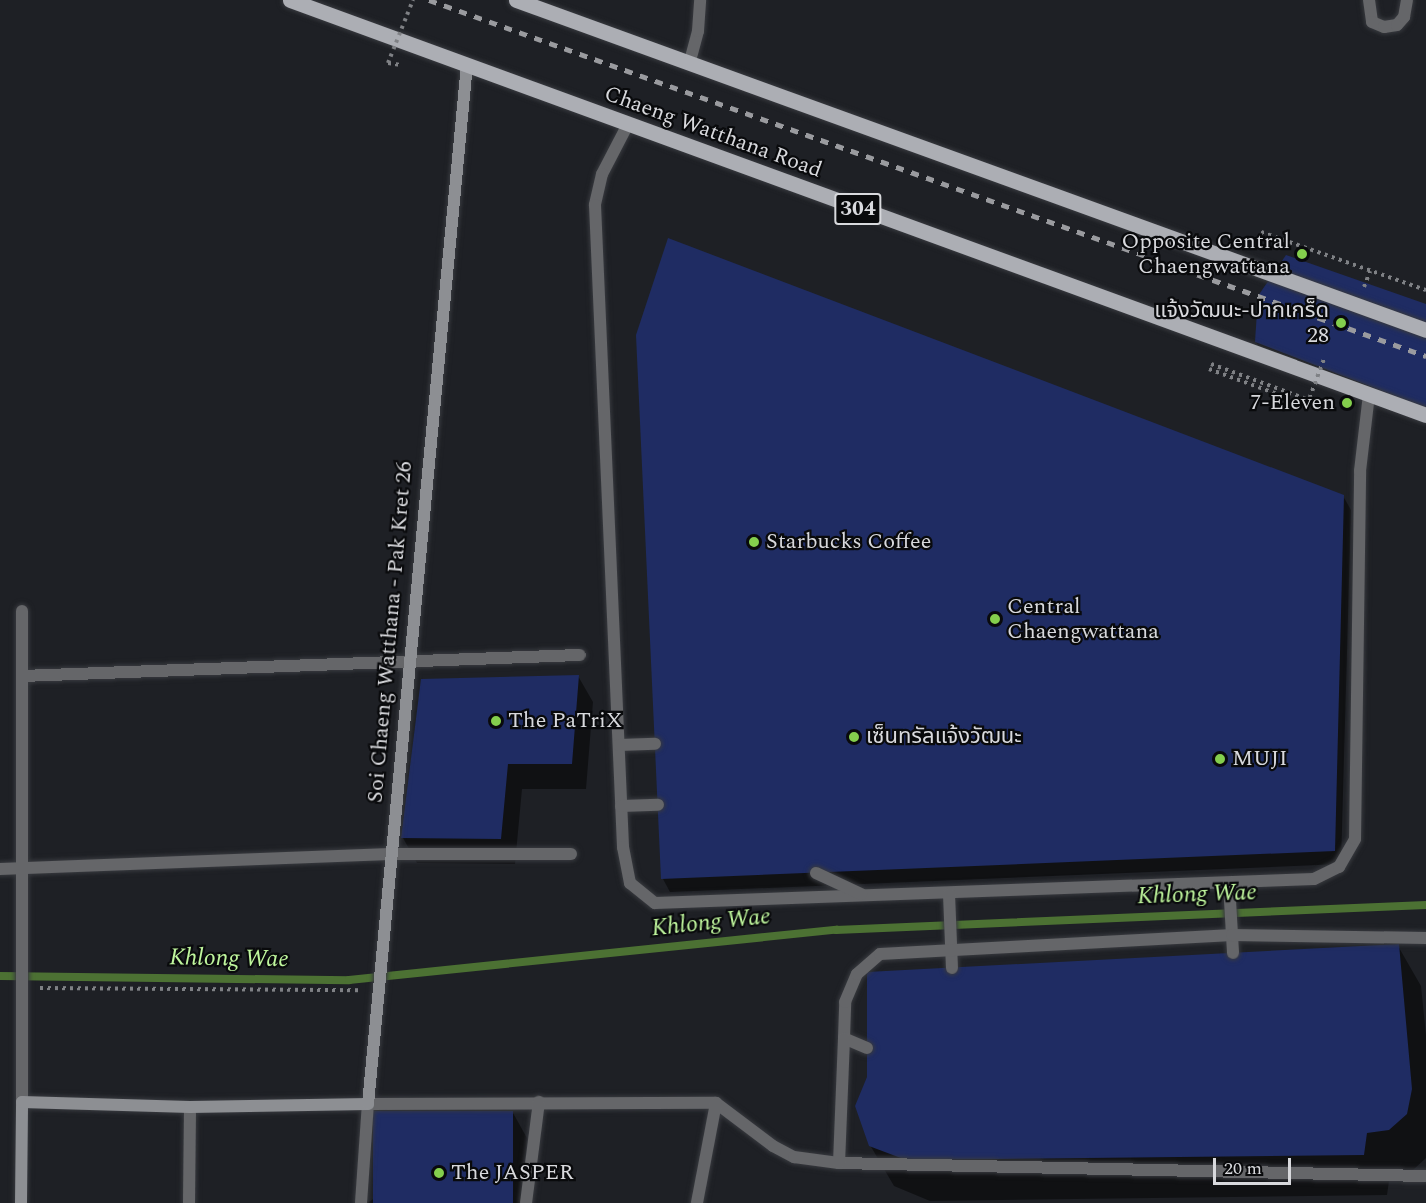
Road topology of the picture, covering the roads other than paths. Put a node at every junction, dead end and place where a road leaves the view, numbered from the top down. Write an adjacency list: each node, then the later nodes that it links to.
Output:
1 (290, 0): 7 (main road, Chaeng Watthana Road / 304)
2 (516, 0): 6 (main road)
3 (700, 0): 6 (street)
4 (1369, 0): 5 (street)
5 (1407, 0)
6 (690, 61): 9 (main road)
7 (467, 65): 8 (main road, Chaeng Watthana Road / 304); 14 (street, Soi Chaeng Watthana - Pak Kret 26)
8 (627, 126): 10 (main road, Chaeng Watthana Road / 304); 17 (street)
9 (1426, 330)
10 (1369, 394): 11 (main road, Chaeng Watthana Road / 304); 25 (street)
11 (1426, 415)
12 (22, 611): 15 (street)
13 (580, 655): 14 (street)
14 (408, 661): 15 (street); 20 (street, Soi Chaeng Watthana - Pak Kret 26)
15 (22, 676): 22 (street)
16 (655, 744): 17 (street)
17 (619, 745): 19 (street)
18 (658, 805): 19 (street)
19 (621, 806): 27 (street)
20 (390, 854): 21 (street); 22 (street); 38 (street, Soi Chaeng Watthana - Pak Kret 26)
21 (571, 854)
22 (24, 866): 23 (street); 35 (street)
23 (0, 869)
24 (816, 873): 27 (street)
25 (1229, 883): 26 (street); 28 (street)
26 (949, 894): 27 (street); 30 (street)
27 (865, 896)
28 (1231, 930): 29 (street); 30 (street); 31 (street)
29 (1426, 938)
30 (950, 943): 32 (street); 33 (street)
31 (1233, 953)
32 (952, 968)
33 (844, 1038): 34 (street); 40 (street)
34 (867, 1048)
35 (21, 1102): 39 (street); 42 (street)
36 (539, 1102): 37 (street); 38 (street); 45 (street)
37 (716, 1103): 40 (street); 46 (street)
38 (368, 1104): 39 (street); 44 (street, Soi Chaeng Watthana - Pak Kret 26)
39 (190, 1107): 43 (street)
40 (839, 1163): 41 (street)
41 (1426, 1176)
42 (21, 1203)
43 (189, 1203)
44 (361, 1203)
45 (526, 1203)
46 (697, 1203)

